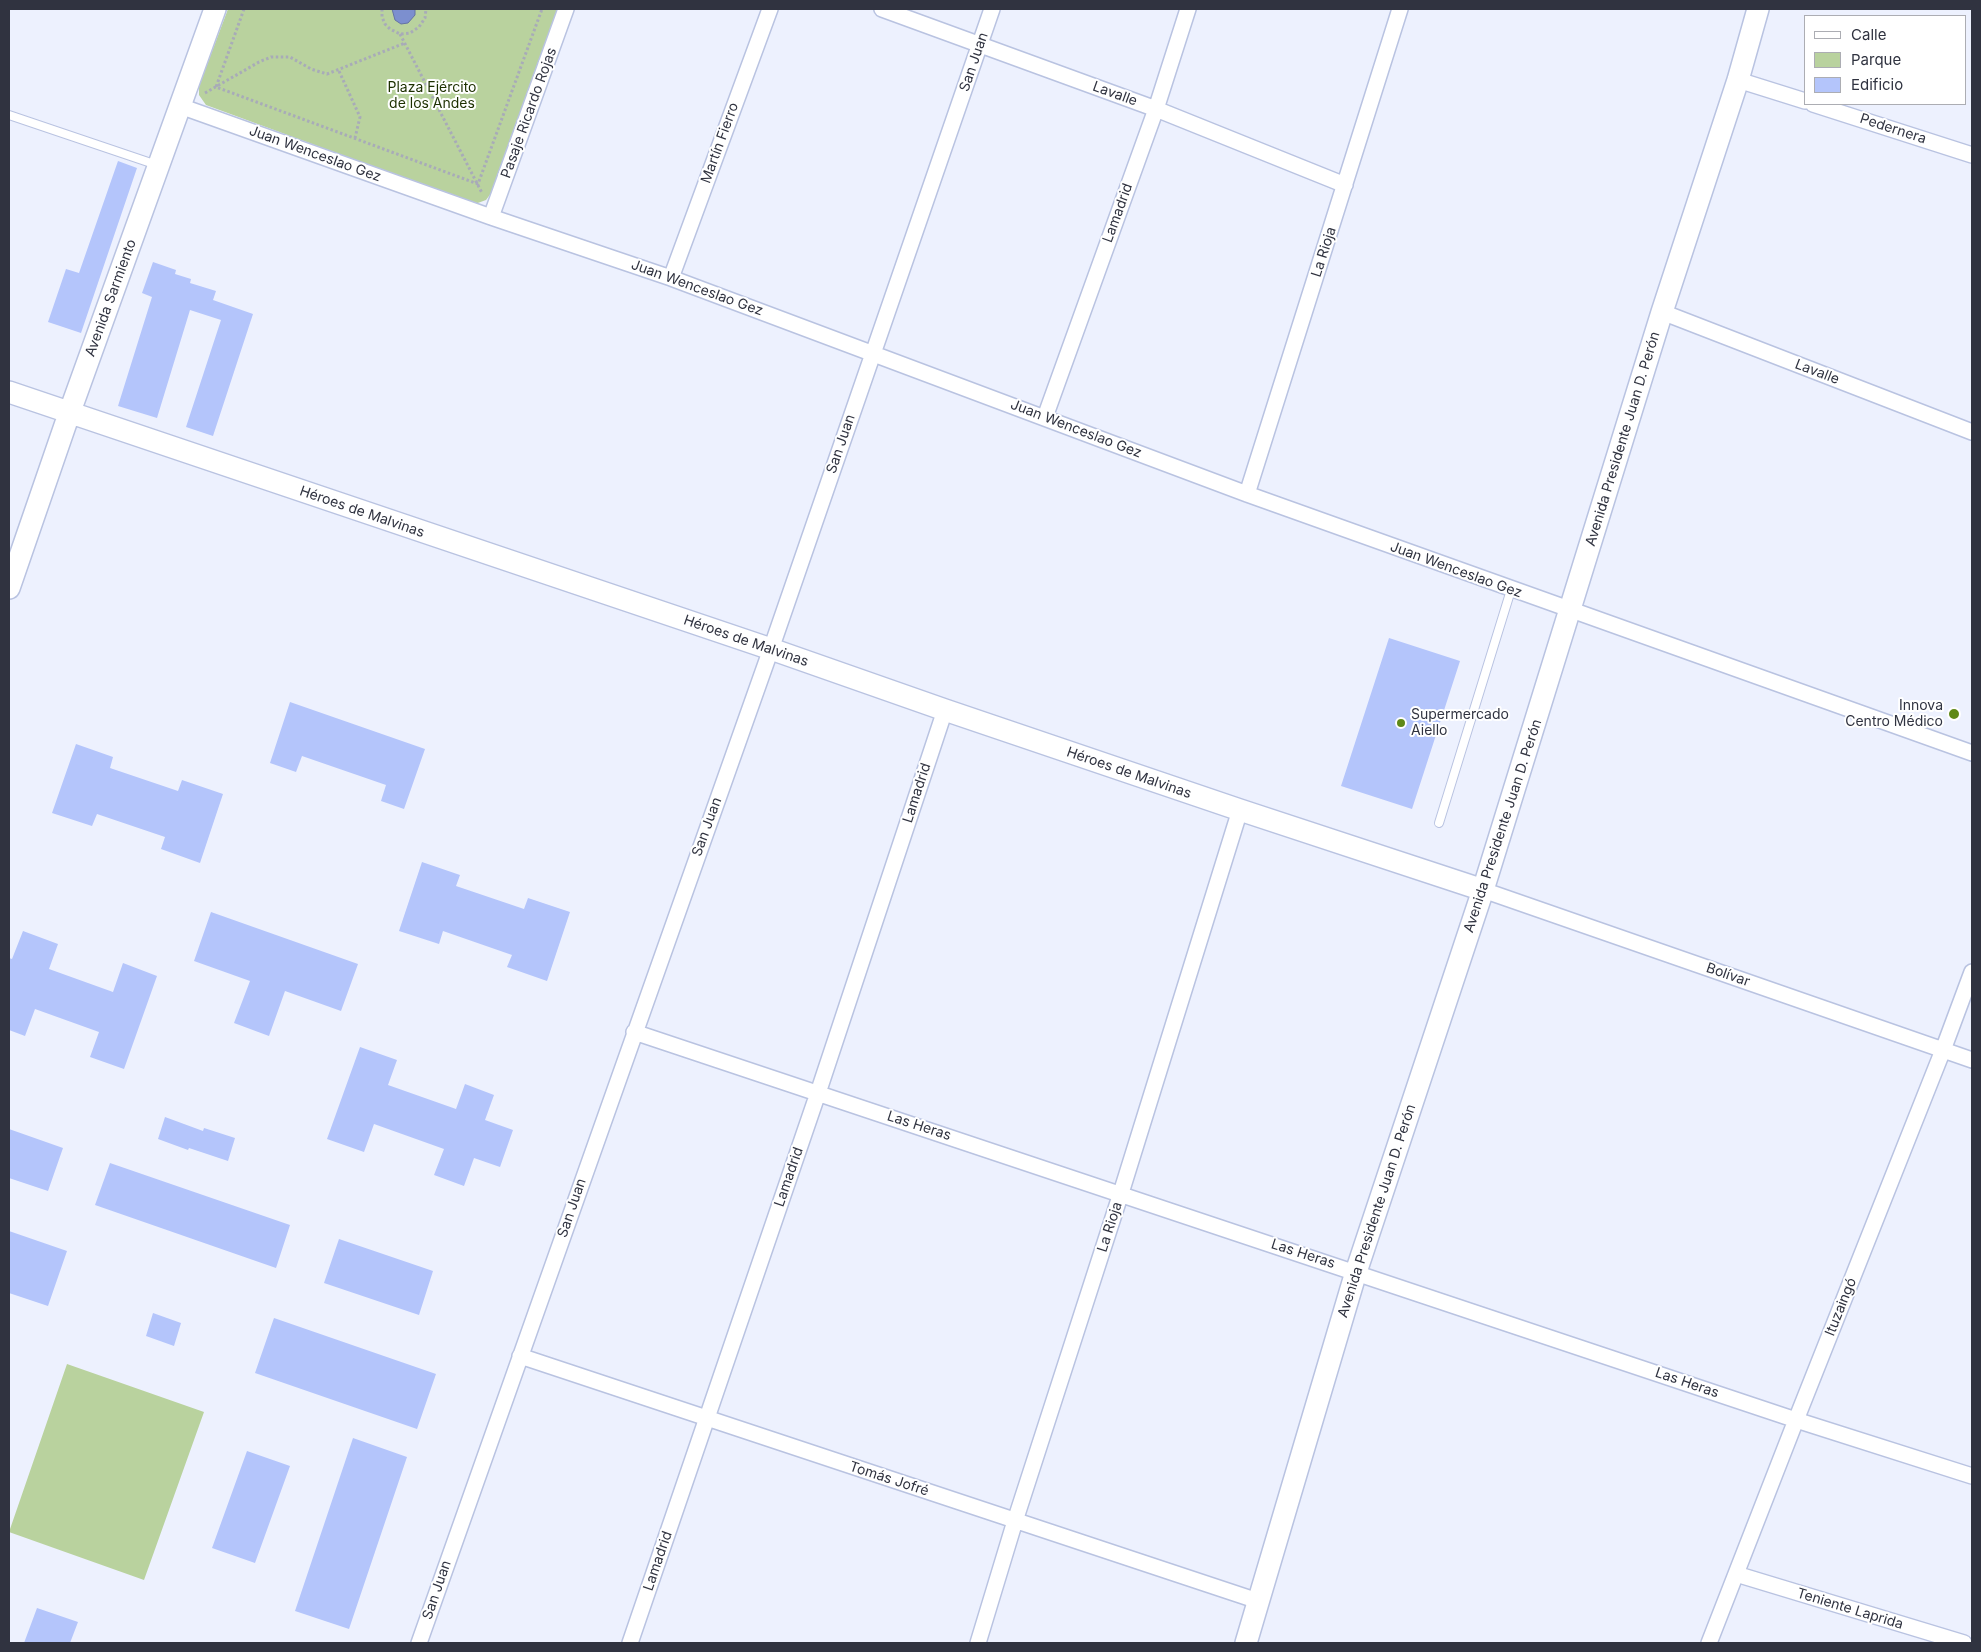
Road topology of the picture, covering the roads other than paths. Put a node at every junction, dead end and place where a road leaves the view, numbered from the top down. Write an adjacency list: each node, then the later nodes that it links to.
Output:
1 (215, 9): 13 (main road, Avenida Sarmiento)
2 (566, 9): 19 (street, Pasaje Ricardo Rojas)
3 (770, 9): 20 (street, Martín Fierro)
4 (882, 9): 9 (street, Lavalle)
5 (992, 9): 9 (street, San Juan)
6 (1188, 9): 14 (street, Lamadrid)
7 (1400, 9): 18 (street, La Rioja)
8 (1758, 9): 10 (main road, Avenida Presidente Juan D. Perón)
9 (980, 44): 14 (street, Lavalle); 22 (street, San Juan)
10 (1738, 80): 11 (street); 21 (main road, Avenida Presidente Juan D. Perón)
11 (1804, 101)
12 (1816, 105): 16 (street, Pedernera)
13 (180, 106): 17 (main road, Avenida Sarmiento); 19 (street, Juan Wenceslao Gez)
14 (1156, 110): 18 (street, Lavalle); 25 (street, Lamadrid)
15 (9, 115): 17 (lane)
16 (1972, 155)
17 (159, 166): 24 (main road, Avenida Sarmiento)
18 (1345, 185): 27 (street, La Rioja)
19 (491, 217): 20 (street, Juan Wenceslao Gez)
20 (671, 278): 22 (street, Juan Wenceslao Gez)
21 (1662, 312): 26 (street, Lavalle); 30 (main road, Avenida Presidente Juan D. Perón)
22 (872, 353): 25 (street, Juan Wenceslao Gez); 31 (street, San Juan)
23 (9, 392): 24 (main road, Héroes de Malvinas)
24 (69, 414): 28 (main road, Avenida Sarmiento); 31 (main road, Héroes de Malvinas)
25 (1045, 417): 27 (street, Juan Wenceslao Gez)
26 (1972, 432)
27 (1247, 494): 29 (street, Juan Wenceslao Gez)
28 (9, 588)
29 (1512, 590): 30 (street, Juan Wenceslao Gez); 35 (lane)
30 (1570, 610): 33 (street, Juan Wenceslao Gez); 36 (main road, Avenida Presidente Juan D. Perón)
31 (771, 649): 32 (main road, Héroes de Malvinas); 38 (street, San Juan)
32 (945, 710): 34 (main road, Héroes de Malvinas); 41 (street, Lamadrid)
33 (1972, 753)
34 (1240, 810): 36 (main road, Héroes de Malvinas); 42 (street, La Rioja)
35 (1439, 823)
36 (1483, 890): 39 (street, Bolívar); 43 (main road, Avenida Presidente Juan D. Perón)
37 (1972, 972): 39 (street, Ituzaingó)
38 (634, 1032): 41 (street, Las Heras); 44 (street, San Juan)
39 (1943, 1050): 40 (street, Bolívar); 46 (street, Ituzaingó)
40 (1972, 1060)
41 (818, 1093): 42 (street, Las Heras); 45 (street, Lamadrid)
42 (1120, 1194): 43 (street, Las Heras); 48 (street, La Rioja)
43 (1356, 1272): 46 (street, Las Heras); 50 (main road, Avenida Presidente Juan D. Perón)
44 (520, 1356): 45 (street, Tomás Jofré); 51 (street, San Juan)
45 (707, 1419): 48 (street, Tomás Jofré); 52 (street, Lamadrid)
46 (1796, 1420): 47 (street, Las Heras); 49 (street, Ituzaingó)
47 (1972, 1476)
48 (1015, 1521): 50 (street, Tomás Jofré); 53 (street, La Rioja)
49 (1736, 1574): 55 (street, Ituzaingó); 56 (street, Teniente Laprida)
50 (1258, 1602): 54 (main road, Avenida Presidente Juan D. Perón)
51 (419, 1643)
52 (630, 1643)
53 (978, 1643)
54 (1246, 1643)
55 (1709, 1643)
56 (1964, 1643)

